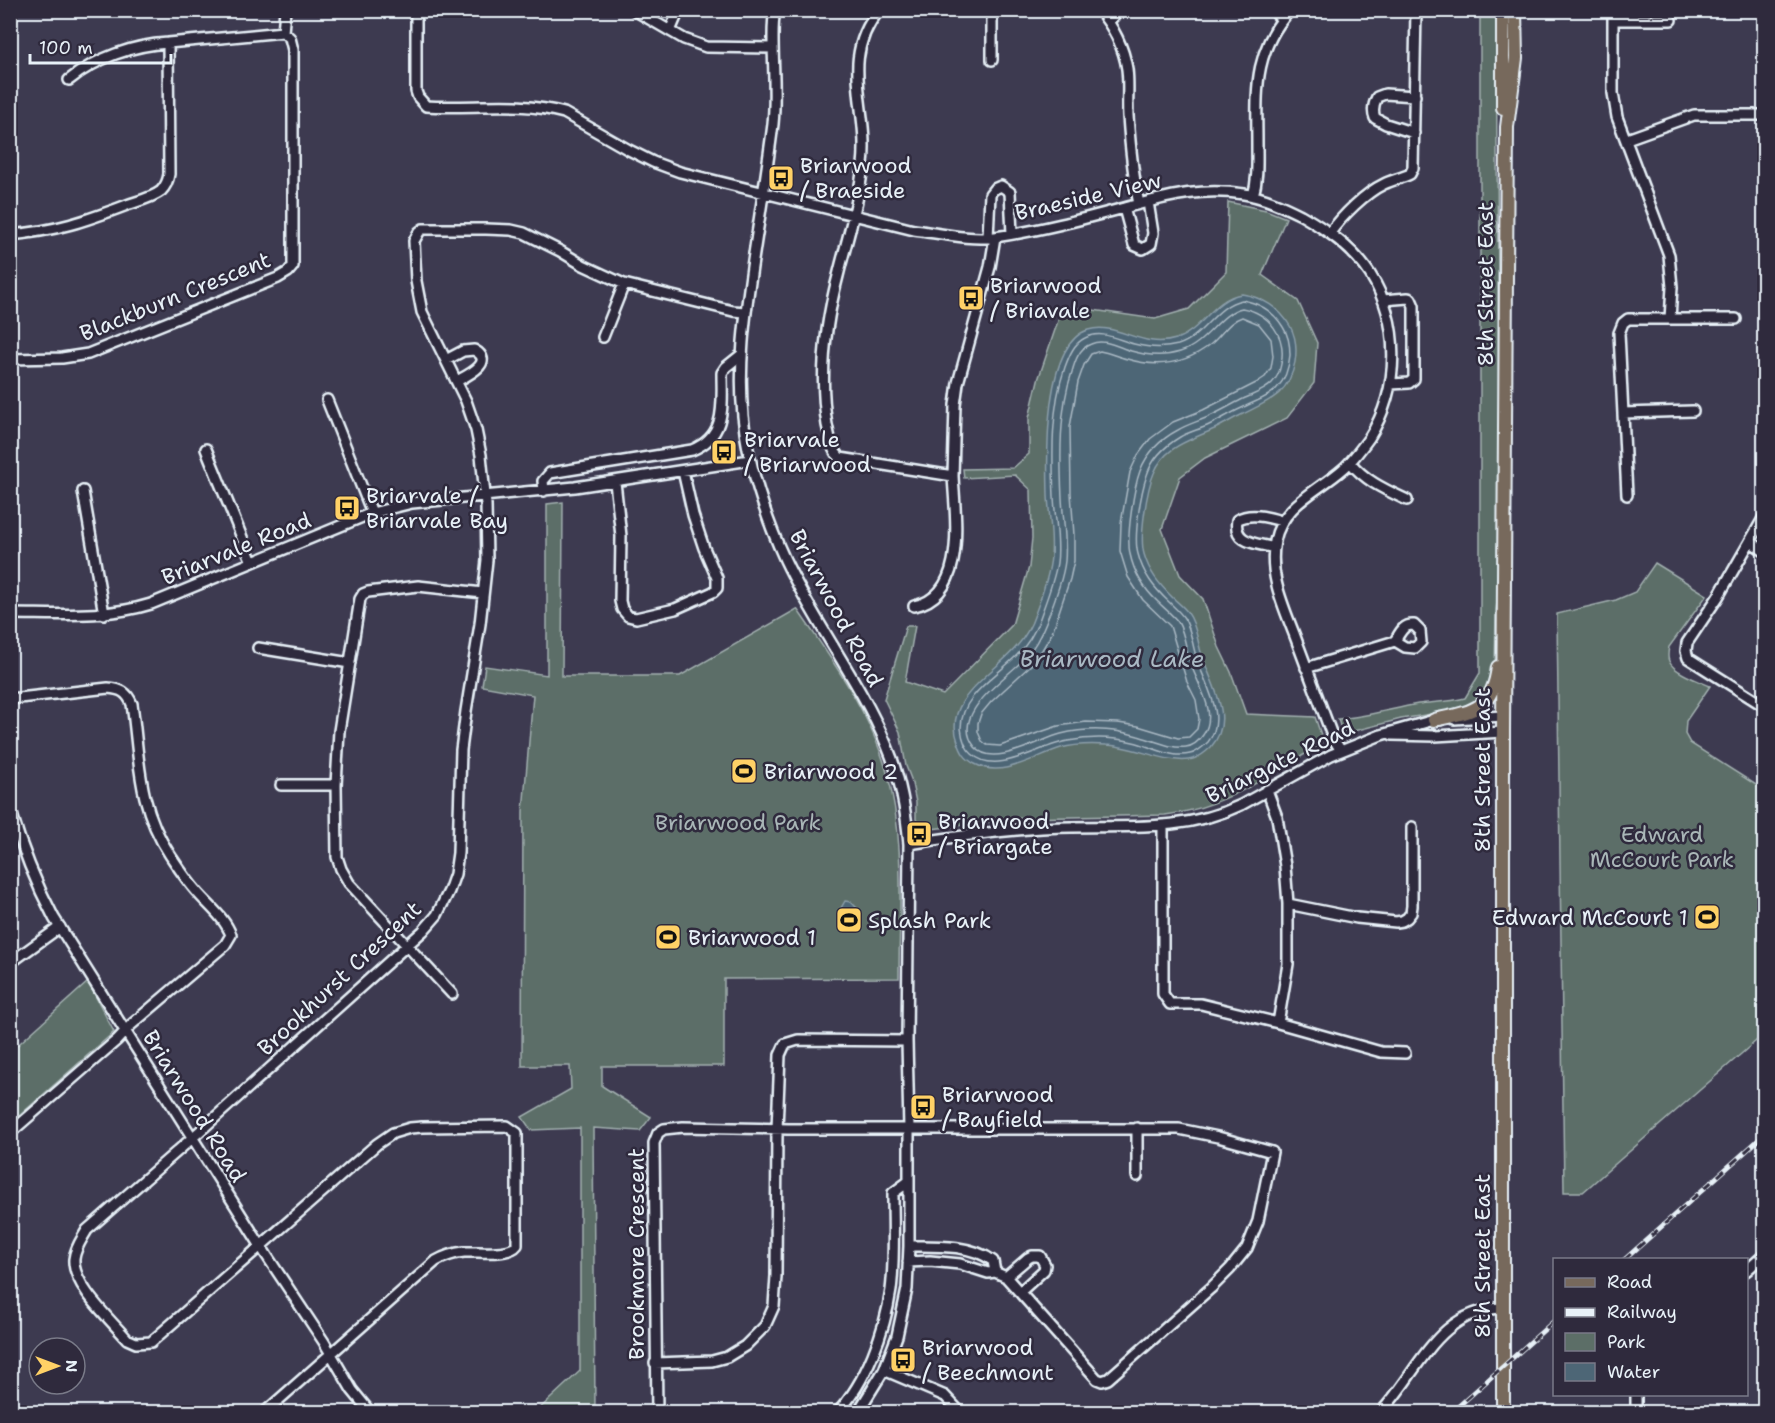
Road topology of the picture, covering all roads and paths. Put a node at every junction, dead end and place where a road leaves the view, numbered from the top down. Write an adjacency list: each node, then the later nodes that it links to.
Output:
1 (285, 10): 21 (street, Blackburn Crescent)
2 (416, 10): 31 (street, Braeside View)
3 (634, 10): 15 (street)
4 (679, 10): 20 (street)
5 (992, 10): 24 (street)
6 (1099, 10): 19 (street)
7 (1120, 10): 19 (street)
8 (1273, 10): 17 (street)
9 (1290, 10): 17 (street)
10 (1416, 10): 26 (street)
11 (1503, 10): 28 (main road, 8th Street East)
12 (1515, 10): 28 (main road, 8th Street East)
13 (878, 11): 35 (street)
14 (773, 13): 23 (street, Briarwood Road)
15 (652, 15): 20 (street)
16 (1613, 15): 18 (street); 30 (street)
17 (1281, 20): 32 (street)
18 (1671, 20)
19 (1108, 21): 33 (street)
20 (670, 31): 23 (street)
21 (283, 32): 22 (street); 47 (street, Blackburn Crescent)
22 (168, 43): 25 (street); 38 (street)
23 (773, 48): 31 (street, Briarwood Road)
24 (992, 60)
25 (69, 80)
26 (1414, 96): 29 (street); 29 (street)
27 (1764, 115): 30 (street)
28 (1507, 127): 76 (main road, 8th Street East)
29 (1414, 133): 36 (street)
30 (1627, 140): 43 (street)
31 (764, 193): 35 (street, Braeside View); 42 (street, Briarwood Road)
32 (1253, 196): 33 (street, Braeside View); 36 (street, Braeside View)
33 (1144, 203): 34 (street, Braeside View); 34 (street)
34 (1124, 208): 37 (street, Braeside View)
35 (854, 215): 39 (street, Braeside View); 58 (street)
36 (1330, 232): 41 (street, Braeside View)
37 (1012, 234): 39 (street, Braeside View); 39 (street)
38 (10, 235)
39 (992, 238): 58 (street)
40 (624, 284): 42 (street); 45 (street); 48 (street, Brookhurst Crescent)
41 (1383, 300): 50 (street, Braeside View); 50 (street)
42 (746, 312): 46 (street, Briarwood Road)
43 (1670, 319): 44 (street); 53 (street)
44 (1736, 319)
45 (603, 337)
46 (741, 355): 55 (street, Briarwood Road); 61 (street)
47 (10, 359)
48 (446, 360): 49 (street, Brookhurst Crescent); 49 (street)
49 (457, 381): 62 (street, Brookhurst Crescent)
50 (1391, 384): 56 (street, Braeside View)
51 (327, 400): 65 (street)
52 (1693, 411): 53 (street)
53 (1623, 413): 63 (street)
54 (206, 449): 71 (street)
55 (750, 460): 57 (street, Briarvale Road); 94 (street, Briarwood Road)
56 (1350, 462): 64 (street); 67 (street, Braeside View)
57 (683, 471): 59 (street, Briarvale Road); 59 (street)
58 (953, 476): 73 (street)
59 (615, 482): 61 (street, Briarvale Road)
60 (83, 491): 75 (street)
61 (544, 491): 62 (street, Briarvale Road)
62 (486, 495): 65 (street, Briarvale Road); 72 (street, Brookhurst Crescent)
63 (1627, 495)
64 (1407, 500)
65 (372, 513): 71 (street, Briarvale Road)
66 (1764, 517): 68 (street)
67 (1281, 521): 69 (street, Braeside View); 69 (street)
68 (1750, 541): 70 (street); 82 (street)
69 (1274, 548): 80 (street, Braeside View)
70 (1764, 550)
71 (252, 562): 75 (street, Briarvale Road)
72 (483, 593): 79 (street); 97 (street, Brookhurst Crescent)
73 (914, 606)
74 (10, 614): 75 (street, Briarvale Road)
75 (104, 614)
76 (1503, 628): 83 (main road, 8th Street East); 84 (main road)
77 (1395, 641): 80 (street)
78 (258, 648): 79 (street)
79 (350, 663): 89 (street)
80 (1306, 668): 87 (street, Braeside View)
81 (10, 699): 101 (street)
82 (1764, 706)
83 (1503, 717): 84 (street, Briargate Road); 85 (main road, 8th Street East)
84 (1434, 720): 86 (street, Briargate Road)
85 (1503, 732): 86 (street, Briargate Road); 119 (main road, 8th Street East)
86 (1381, 735): 87 (street, Briargate Road)
87 (1341, 751): 90 (street, Briargate Road)
88 (281, 785): 89 (street)
89 (336, 785): 97 (street)
90 (1267, 790): 92 (street, Briargate Road); 95 (street)
91 (10, 808): 96 (street, Briarwood Road)
92 (1163, 826): 94 (street, Briargate Road); 100 (street)
93 (1412, 827): 95 (street)
94 (909, 844): 102 (street, Briarwood Road)
95 (1288, 904): 100 (street)
96 (60, 927): 98 (street); 101 (street, Briarwood Road)
97 (407, 946): 99 (street); 108 (street, Brookhurst Crescent)
98 (10, 963)
99 (452, 994)
100 (1278, 1023): 103 (street)
101 (125, 1032): 107 (street); 108 (street, Briarwood Road)
102 (907, 1041): 105 (street); 106 (street, Briarwood Road)
103 (1405, 1053)
104 (1137, 1128): 106 (street, Brookmore Crescent); 109 (street); 118 (street, Brookmore Crescent)
105 (777, 1129): 106 (street, Brookmore Crescent); 121 (street); 121 (street, Brookmore Crescent)
106 (909, 1129): 110 (street, Briarwood Road)
107 (10, 1133)
108 (192, 1137): 111 (street, Briarwood Road); 111 (street, Brookhurst Crescent)
109 (1137, 1176)
110 (908, 1182): 112 (street, Briarwood Road); 128 (street)
111 (261, 1245): 120 (street, Briarwood Road); 120 (street, Brookhurst Crescent)
112 (909, 1246): 114 (street, Briarwood Road); 116 (street)
113 (1764, 1255): 115 (street)
114 (908, 1262): 116 (street); 122 (street, Briarwood Road)
115 (1748, 1269)
116 (995, 1272): 117 (street)
117 (1006, 1277): 118 (street); 118 (street)
118 (1020, 1292)
119 (1503, 1308): 130 (street); 131 (main road, 8th Street East)
120 (330, 1354): 124 (street); 126 (street, Briarwood Road)
121 (655, 1363): 127 (street, Brookmore Crescent)
122 (884, 1370): 125 (street); 129 (street, Briarwood Road)
123 (1636, 1396): 132 (street)
124 (268, 1411)
125 (958, 1412)
126 (370, 1413)
127 (657, 1413)
128 (838, 1413)
129 (858, 1413)
130 (1381, 1413)
131 (1503, 1413)
132 (1636, 1413)

